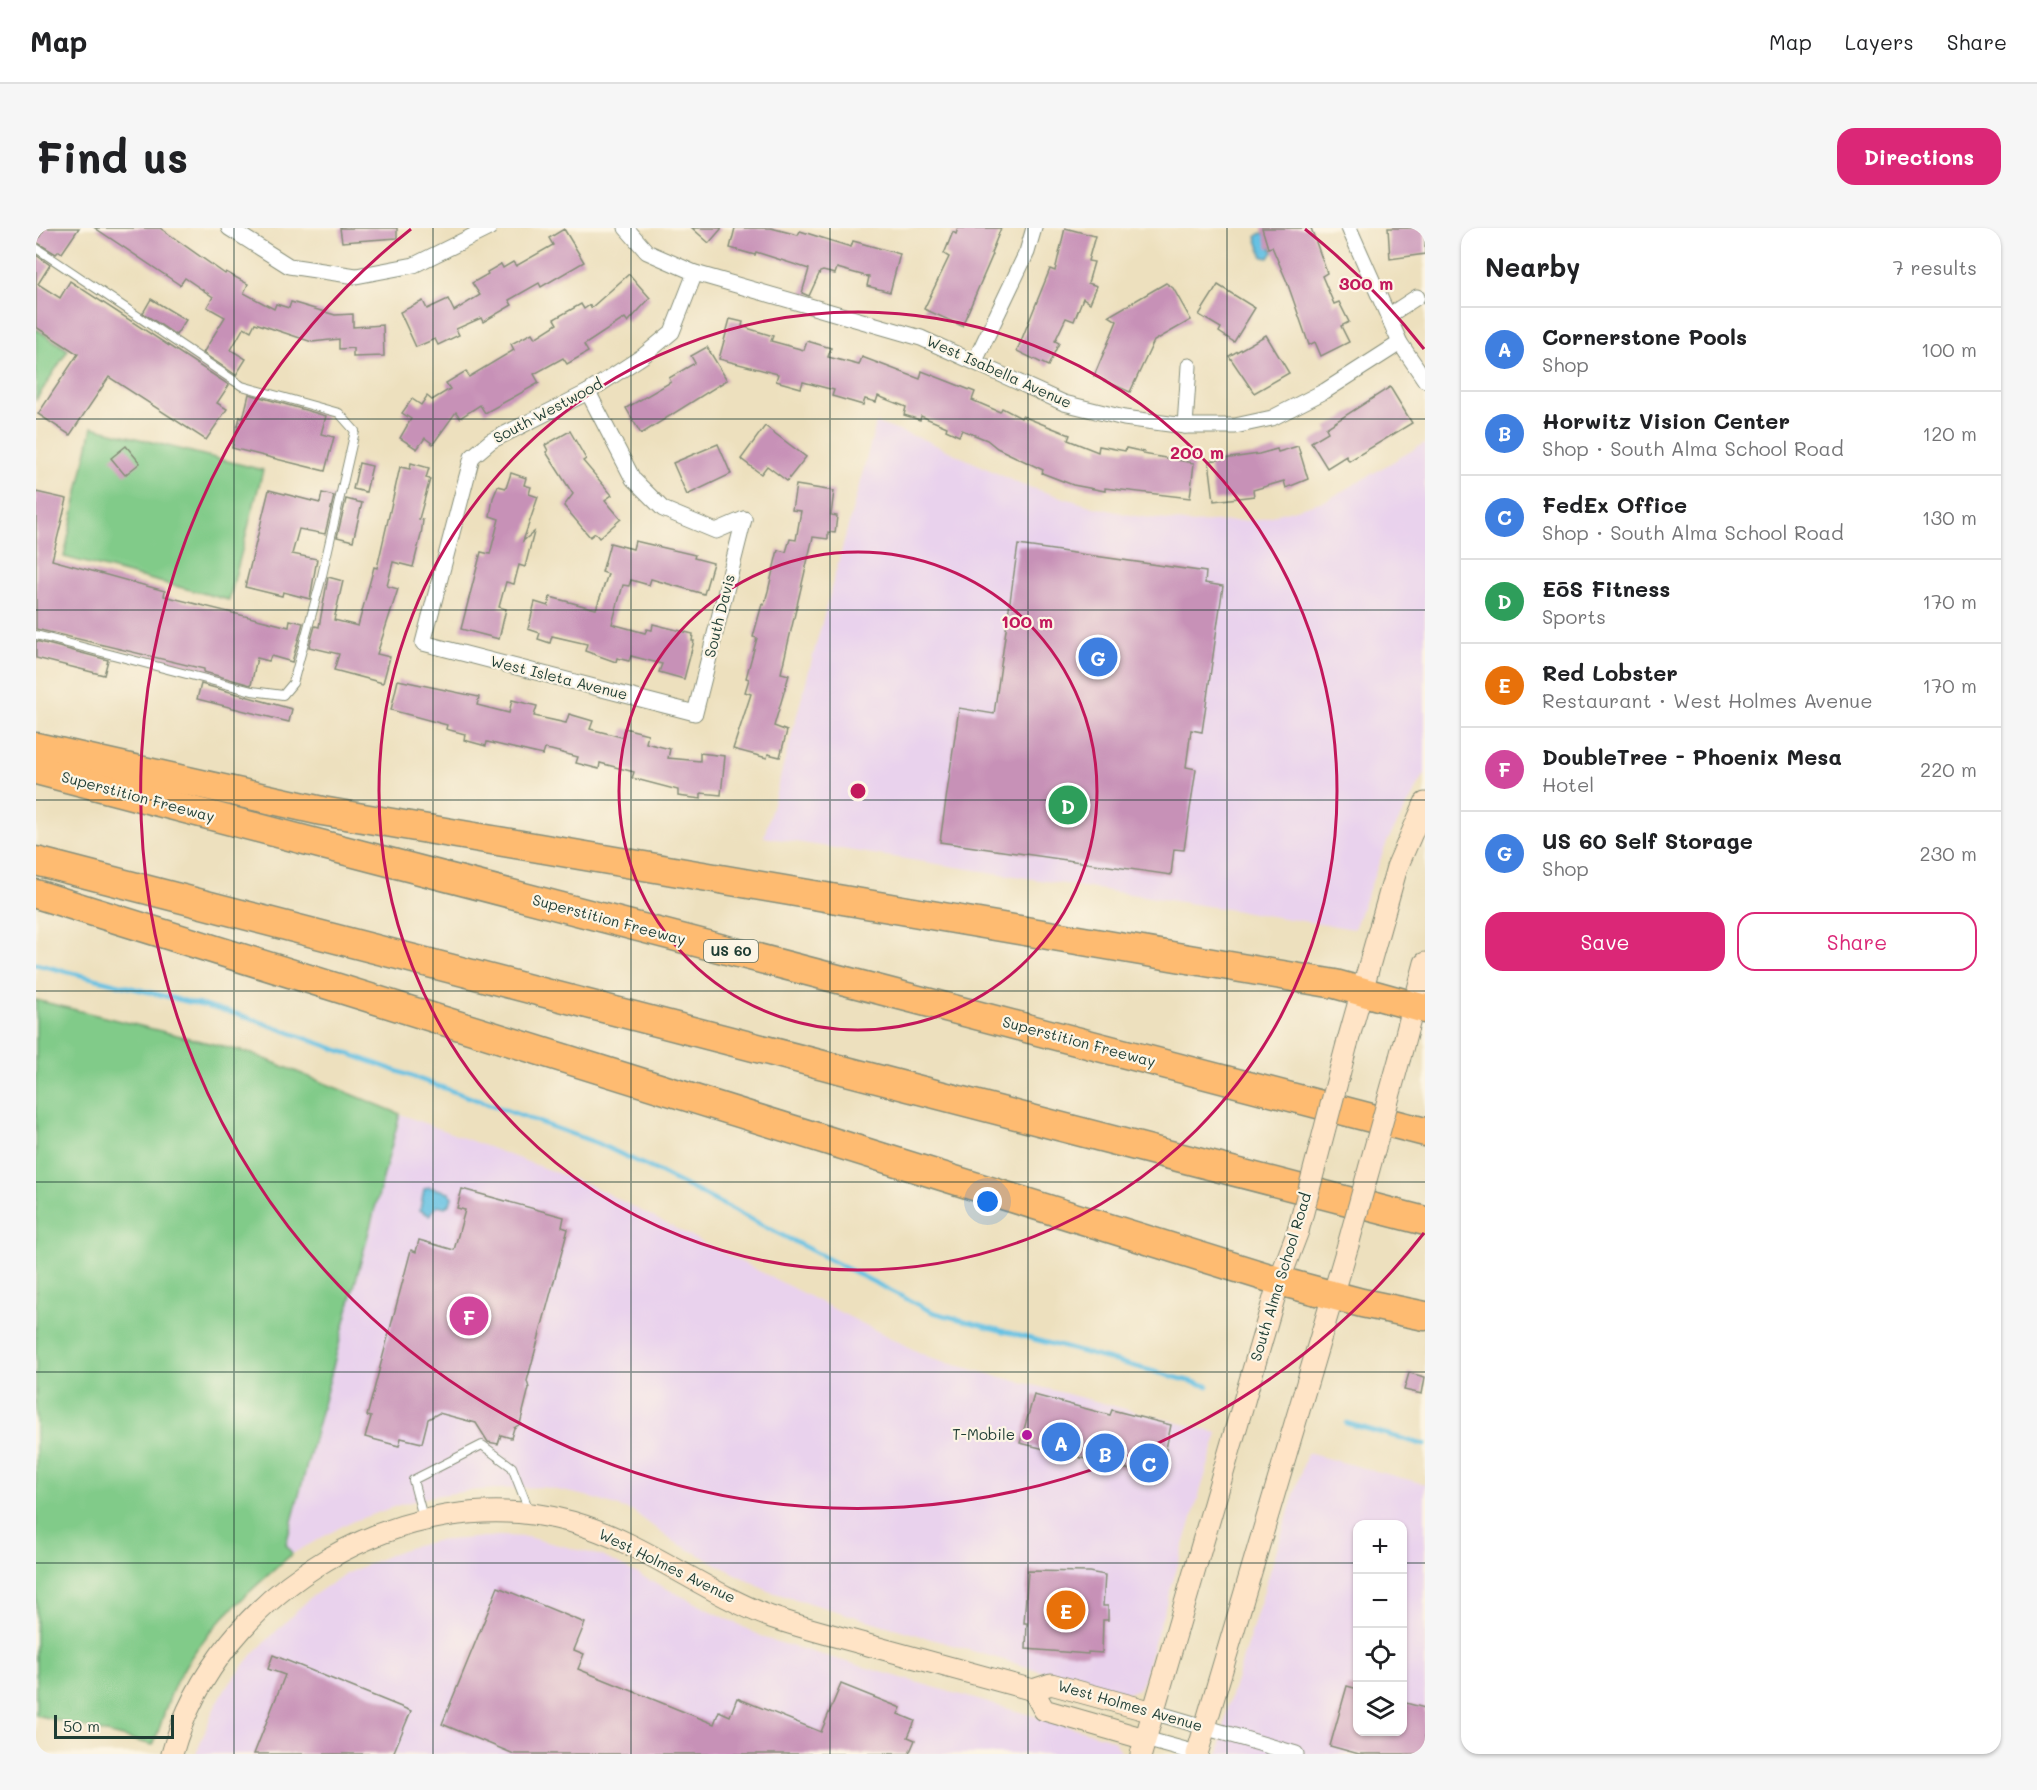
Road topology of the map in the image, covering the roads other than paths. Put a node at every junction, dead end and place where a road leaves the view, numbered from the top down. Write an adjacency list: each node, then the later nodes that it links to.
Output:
1 (229, 228): 2 (street)
2 (489, 228)
3 (626, 228): 7 (street, West Isabella Avenue)
4 (1034, 228): 11 (street)
5 (1349, 228): 9 (street)
6 (36, 248): 16 (lane)
7 (695, 273): 11 (street, West Isabella Avenue); 14 (street, South Westwood)
8 (1417, 297): 9 (street)
9 (1388, 316): 10 (street)
10 (1400, 343): 13 (street); 15 (street, West Isabella Avenue)
11 (975, 361): 15 (street, West Isabella Avenue)
12 (1190, 366): 15 (street)
13 (1425, 380)
14 (588, 392): 17 (street, South Westwood); 18 (street, South Davis)
15 (1185, 426)
16 (36, 635)
17 (423, 644): 18 (street, West Isleta Avenue)
18 (695, 713)
19 (36, 747): 25 (highway)
20 (36, 770): 27 (highway, Superstition Freeway / US 60)
21 (1425, 802): 25 (main road, South Alma School Road)
22 (36, 861): 28 (highway)
23 (36, 894): 29 (highway)
24 (1425, 963): 26 (main road)
25 (1360, 992): 26 (highway); 29 (main road, South Alma School Road, bridge)
26 (1419, 1007): 30 (main road, bridge)
27 (1425, 1132)
28 (1425, 1221)
29 (1279, 1281): 30 (highway); 35 (main road, South Alma School Road)
30 (1335, 1295): 31 (highway); 36 (main road)
31 (1425, 1316)
32 (530, 1515): 33 (main road, West Holmes Avenue); 33 (lane); 34 (main road, West Holmes Avenue)
33 (424, 1521): 38 (main road, West Holmes Avenue)
34 (1033, 1690): 35 (main road, West Holmes Avenue); 37 (main road, West Holmes Avenue)
35 (1152, 1712): 36 (street, West Holmes Avenue); 37 (main road, South Alma School Road)
36 (1205, 1727): 39 (main road); 40 (street, West Holmes Avenue)
37 (1143, 1746): 39 (street, West Holmes Avenue)
38 (172, 1754)
39 (1198, 1754)
40 (1296, 1754)

